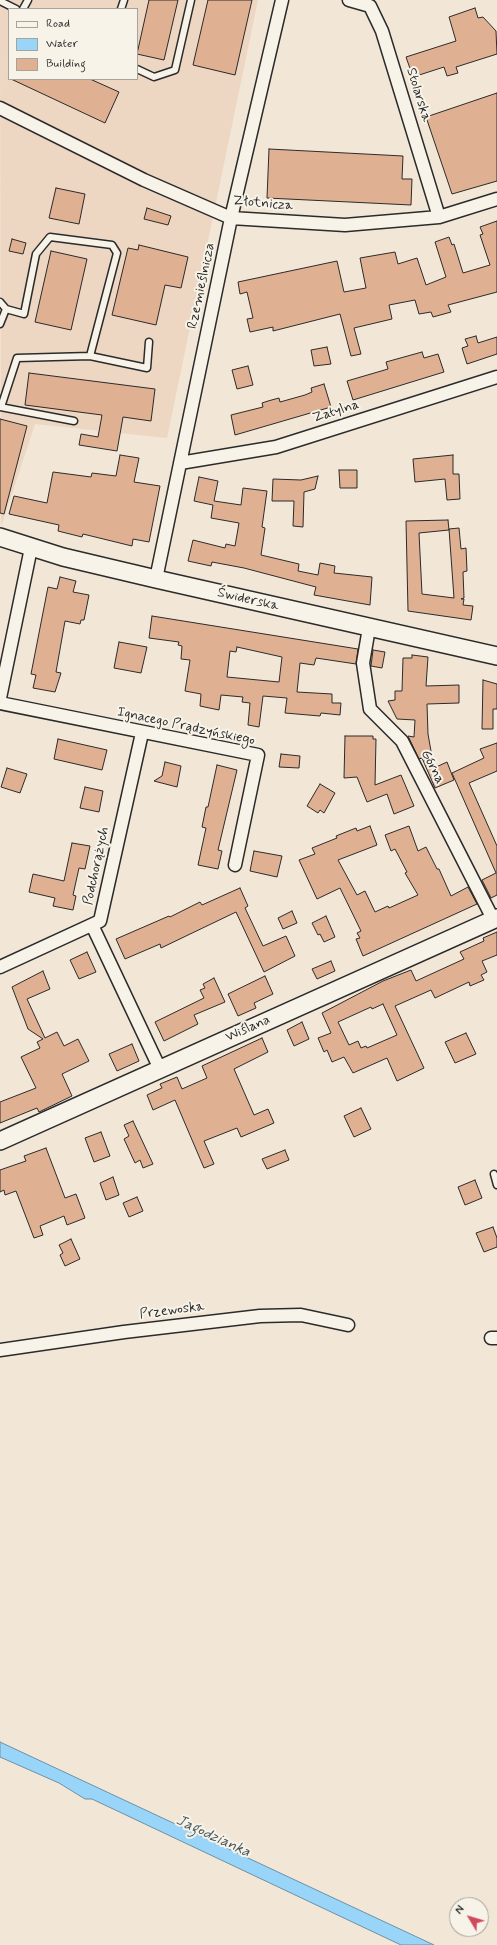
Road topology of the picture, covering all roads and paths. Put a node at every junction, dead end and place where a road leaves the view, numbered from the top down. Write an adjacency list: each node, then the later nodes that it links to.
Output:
1 (191, 0): 6 (lane)
2 (282, 0): 10 (street, Rzemieślnicza)
3 (348, 0): 9 (street, Stolarska)
4 (0, 1): 5 (lane)
5 (14, 8)
6 (138, 69)
7 (0, 108): 10 (street, Złotnicza)
8 (497, 199): 9 (street, Złotnicza)
9 (439, 216): 10 (street, Złotnicza)
10 (231, 218): 19 (street, Rzemieślnicza)
11 (0, 302): 12 (lane)
12 (6, 309): 13 (lane); 15 (lane)
13 (0, 324)
14 (149, 342): 15 (lane)
15 (90, 356): 17 (lane)
16 (497, 377): 19 (street, Zatylna)
17 (0, 407): 18 (lane)
18 (74, 421)
19 (180, 463): 22 (street, Rzemieślnicza)
20 (0, 537): 21 (street, Świderska)
21 (31, 548): 22 (street, Świderska); 25 (street)
22 (156, 580): 23 (street, Świderska)
23 (369, 628): 24 (street, Świderska); 29 (street, Górna)
24 (497, 656)
25 (0, 698)
26 (0, 703): 27 (street, Ignacego Prądzyńskiego)
27 (142, 733): 28 (street, Ignacego Prądzyńskiego); 30 (street, Podchorążych)
28 (235, 865)
29 (495, 918): 32 (street, Wiślana)
30 (92, 926): 31 (street, Podchorążych); 32 (street)
31 (0, 967)
32 (160, 1069): 33 (street, Wiślana)
33 (0, 1141)
34 (494, 1174): 35 (lane)
35 (497, 1185)
36 (348, 1325): 37 (street, Przewoska)
37 (0, 1350)

